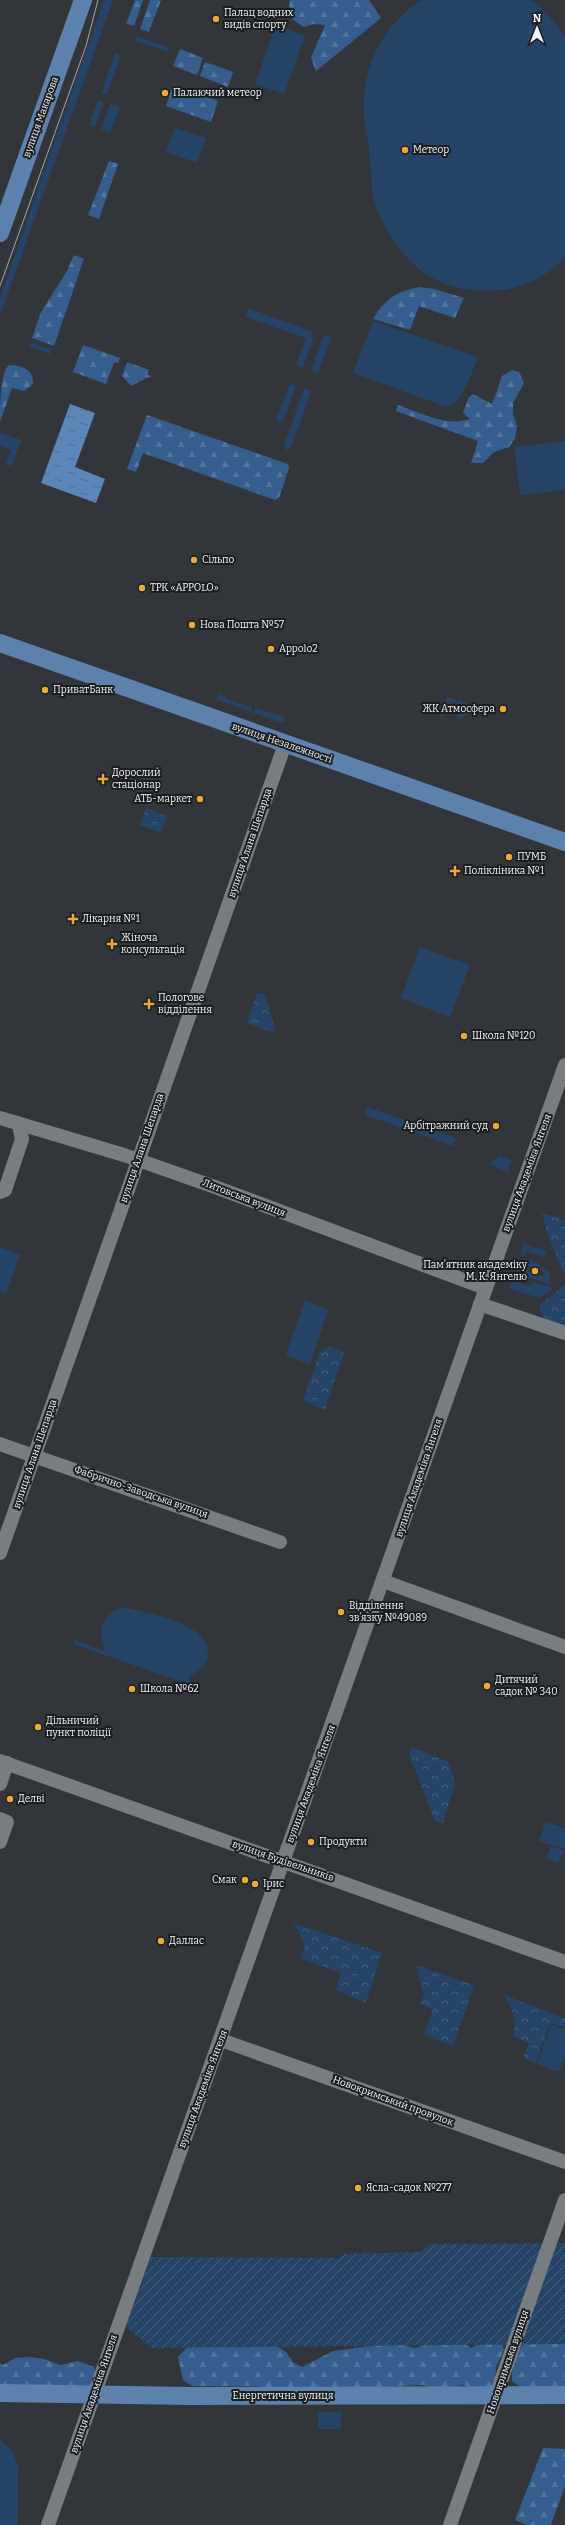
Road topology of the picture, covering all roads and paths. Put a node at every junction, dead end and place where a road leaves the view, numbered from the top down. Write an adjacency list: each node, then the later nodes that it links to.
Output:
1 (83, 0): 2 (main road, вулиця Макарова)
2 (0, 233)
3 (0, 643): 4 (main road, вулиця Незалежності)
4 (285, 744): 5 (main road, вулиця Незалежності); 9 (street, вулиця Алана Шепарда)
5 (565, 842)
6 (565, 1065): 11 (street, вулиця Академіка Янгеля)
7 (0, 1118): 8 (street, Литовська вулиця)
8 (19, 1125): 9 (street, Литовська вулиця); 10 (street)
9 (138, 1160): 11 (street, Литовська вулиця); 15 (street, вулиця Алана Шепарда)
10 (0, 1192)
11 (485, 1288): 12 (street, вулиця Академіка Янгеля)
12 (480, 1304): 13 (street); 18 (street, вулиця Академіка Янгеля)
13 (565, 1333)
14 (0, 1444): 15 (street, Фабрично-Заводська вулиця)
15 (34, 1456): 16 (street, Фабрично-Заводська вулиця); 17 (street, вулиця Алана Шепарда)
16 (280, 1542)
17 (0, 1553)
18 (383, 1581): 19 (street); 24 (street, вулиця Академіка Янгеля)
19 (565, 1647)
20 (4, 1762): 21 (street); 24 (street, вулиця Будівельників)
21 (0, 1784)
22 (0, 1819): 23 (street)
23 (0, 1842)
24 (283, 1861): 25 (street, вулиця Будівельників); 26 (street, вулиця Академіка Янгеля)
25 (565, 1962)
26 (221, 2040): 27 (street, Новокримський провулок); 30 (street, вулиця Академіка Янгеля)
27 (565, 2162)
28 (565, 2200): 32 (street, Новокримська вулиця)
29 (0, 2394): 30 (main road, Енергетична вулиця)
30 (93, 2395): 32 (main road, Енергетична вулиця); 33 (street, вулиця Академіка Янгеля)
31 (565, 2395): 32 (main road, Енергетична вулиця)
32 (496, 2396): 34 (street, Новокримська вулиця)
33 (48, 2525)
34 (450, 2525)

